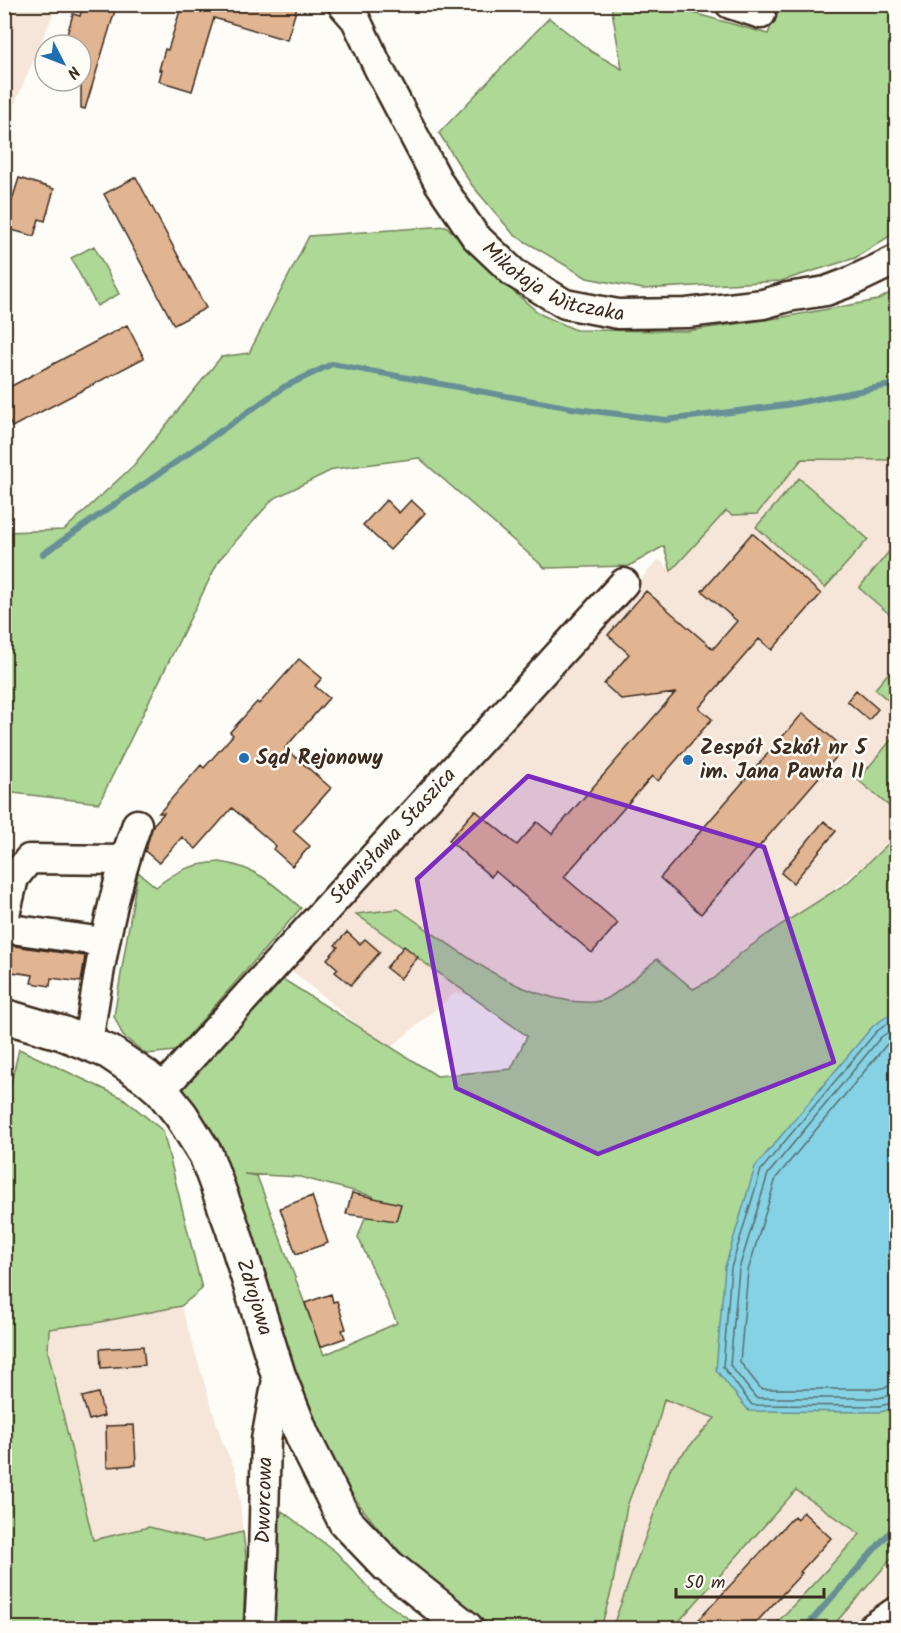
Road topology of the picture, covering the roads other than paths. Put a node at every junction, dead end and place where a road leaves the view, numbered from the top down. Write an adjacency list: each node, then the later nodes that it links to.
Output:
1 (342, 4): 4 (street, Mikołaja Witczaka)
2 (730, 4): 3 (street)
3 (761, 14)
4 (897, 260)
5 (624, 583): 13 (street, Stanisława Staszica)
6 (137, 824): 7 (street)
7 (124, 860): 8 (street); 10 (street)
8 (4, 919)
9 (4, 928): 10 (street)
10 (104, 942): 12 (street)
11 (4, 1016): 12 (main road, Zdrojowa)
12 (88, 1043): 13 (main road, Zdrojowa)
13 (161, 1090): 14 (main road, Zdrojowa)
14 (278, 1374): 16 (street, Dworcowa); 17 (main road, Zdrojowa)
15 (897, 1612): 18 (street)
16 (259, 1629)
17 (466, 1629)
18 (872, 1629)

